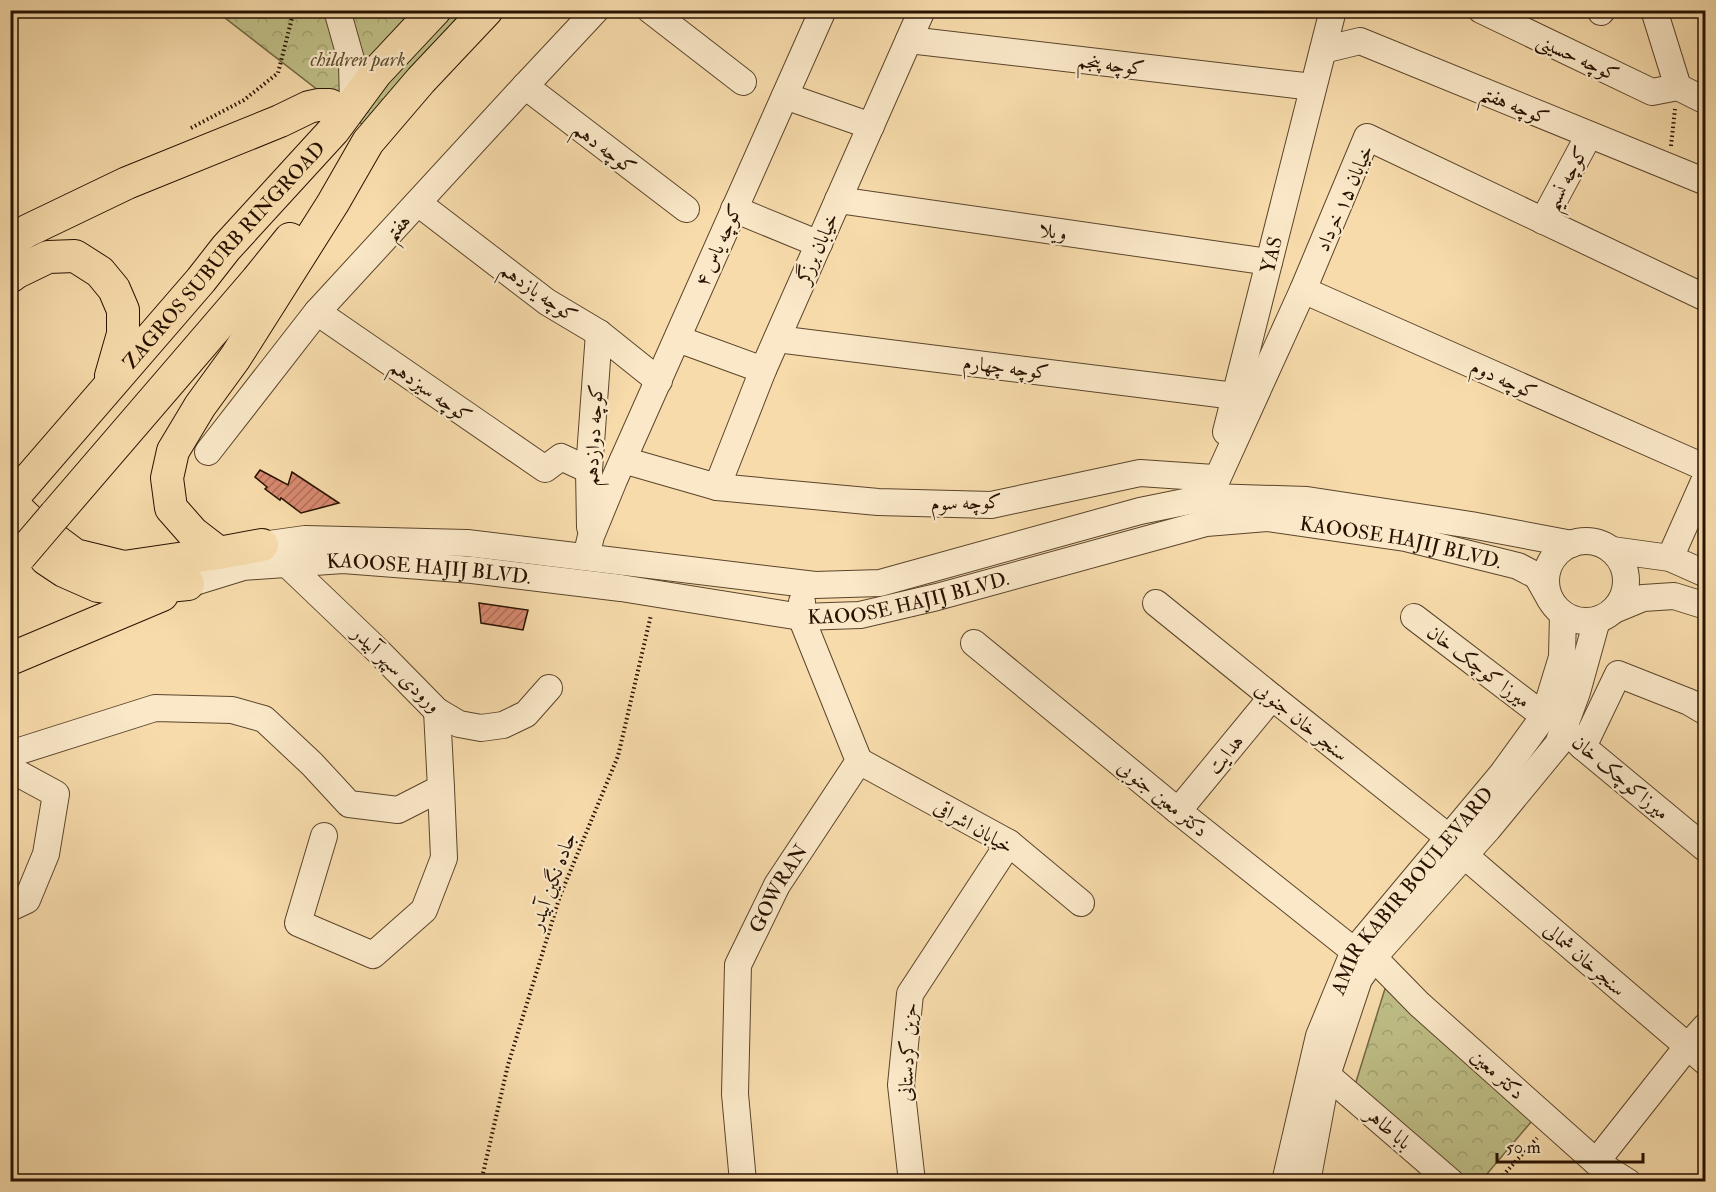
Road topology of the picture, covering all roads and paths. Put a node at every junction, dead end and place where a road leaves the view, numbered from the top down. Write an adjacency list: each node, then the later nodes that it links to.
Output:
1 (294, 10): 22 (path)
2 (337, 10): 20 (street)
3 (435, 10): 20 (main road, ZAGROS SUBURB RINGROAD)
4 (487, 10): 24 (main road, ZAGROS SUBURB RINGROAD)
5 (596, 10): 15 (street, هفتم)
6 (650, 10): 14 (street)
7 (823, 10): 18 (street, کوچه یاس ۴)
8 (922, 10): 12 (street, خیابان برزگر)
9 (1333, 10): 13 (street, YAS)
10 (1480, 10): 17 (street, کوچه حسینی)
11 (1654, 10): 17 (street)
12 (909, 40): 16 (street, کوچه پنجم); 21 (street, خیابان برزگر)
13 (1323, 50): 16 (street, YAS); 23 (street, کوچه هفتم)
14 (743, 82)
15 (525, 86): 28 (street, هفتم); 29 (street, کوچه دهم)
16 (1313, 87): 34 (street, YAS)
17 (1678, 87): 19 (street); 25 (path)
18 (785, 96): 21 (street); 30 (street, کوچه یاس ۴)
19 (1706, 101)
20 (348, 109): 32 (main road); 44 (main road, ZAGROS SUBURB RINGROAD)
21 (871, 126): 27 (street, خیابان برزگر)
22 (184, 132)
23 (1589, 135): 25 (street, کوچه هفتم); 31 (street, کوچه نسیم)
24 (368, 142): 59 (main road, ZAGROS SUBURB RINGROAD); 61 (main road, ZAGROS SUBURB RINGROAD, bridge)
25 (1669, 167): 26 (street, کوچه هفتم)
26 (1706, 182)
27 (838, 200): 33 (street, خیابان برزگر); 34 (street, ویلا)
28 (418, 203): 38 (street, هفتم); 39 (street, کوچه یازدهم)
29 (686, 209)
30 (734, 209): 33 (street); 40 (street, کوچه یاس ۴)
31 (1542, 221): 36 (street, خیابان ۱۵ خرداد); 37 (street, خیابان ۱۵ خرداد)
32 (10, 242)
33 (819, 244): 41 (street, خیابان برزگر)
34 (1269, 262): 45 (street, YAS)
35 (10, 278): 44 (main road)
36 (1303, 290): 47 (street, کوچه دوم); 52 (street, خیابان ۱۵ خرداد)
37 (1706, 298)
38 (317, 312): 46 (street, هفتم); 48 (street, کوچه سیزدهم)
39 (599, 333): 43 (street, کوچه یازدهم); 48 (street, کوچه دوازدهم)
40 (678, 339): 42 (street); 43 (street, کوچه یاس ۴)
41 (777, 339): 42 (street, خیابان برزگر); 45 (street, کوچه چهارم)
42 (763, 370): 51 (street, خیابان برزگر)
43 (659, 381): 49 (street, کوچه یاس ۴)
44 (108, 386): 53 (main road, ZAGROS SUBURB RINGROAD)
45 (1235, 396): 52 (street, YAS)
46 (208, 452)
47 (1706, 468)
48 (589, 470): 57 (street, کوچه دوازدهم)
49 (618, 470): 51 (street, کوچه سوم); 57 (street, کوچه یاس ۴)
50 (1706, 477): 60 (street)
51 (717, 487): 52 (street, کوچه سوم)
52 (1211, 488): 54 (street); 56 (street, KAOOSE HAJIJ BLVD.); 64 (street, KAOOSE HAJIJ BLVD.)
53 (15, 496): 59 (main road)
54 (1206, 523): 68 (street, KAOOSE HAJIJ BLVD.); 71 (street, KAOOSE HAJIJ BLVD.)
55 (10, 527): 65 (main road)
56 (1572, 544): 58 (street); 68 (street)
57 (588, 546): 59 (street, KAOOSE HAJIJ BLVD.); 64 (street, KAOOSE HAJIJ BLVD.)
58 (1612, 550): 60 (street); 70 (street)
59 (242, 555): 62 (street, KAOOSE HAJIJ BLVD.); 65 (street)
60 (1670, 558): 63 (street)
61 (15, 561)
62 (287, 564): 66 (street, KAOOSE HAJIJ BLVD.); 77 (street, ورودی سپهر آبیدر)
63 (1706, 574)
64 (803, 584): 71 (street)
65 (188, 585): 74 (main road)
66 (656, 594): 71 (street, KAOOSE HAJIJ BLVD.); 98 (path, جاده نگین آبیدر)
67 (1156, 603): 76 (street, سنجر خان جنوبی)
68 (1557, 606): 70 (street); 79 (street, AMIR KABIR BOULEVARD)
69 (1706, 606): 70 (street)
70 (1606, 615): 79 (street, AMIR KABIR BOULEVARD)
71 (801, 617): 82 (street)
72 (1414, 617): 79 (street, میرزا کوچک خان)
73 (975, 643): 85 (street, دکتر معین جنوبی)
74 (10, 659)
75 (549, 688): 77 (street, ورودی سپهر آبیدر)
76 (1272, 697): 85 (street, هدایت); 88 (street, سنجر خان جنوبی)
77 (437, 711): 84 (street)
78 (1706, 712): 80 (street)
79 (1554, 722): 80 (street, میرزاکوچک خان); 88 (street, AMIR KABIR BOULEVARD)
80 (1583, 747): 89 (street, میرزاکوچک خان)
81 (10, 754): 84 (street)
82 (859, 761): 87 (street, خیابان اشراقی); 99 (street, GOWRAN)
83 (10, 769): 91 (street)
84 (441, 788): 86 (street)
85 (1178, 812): 92 (street, دکتر معین جنوبی)
86 (324, 836)
87 (1009, 843): 90 (street, خیابان اشراقی); 100 (street, حزین کردستانی)
88 (1456, 846): 92 (street, AMIR KABIR BOULEVARD); 94 (street, سنجرخان شمالی)
89 (1706, 849)
90 (1081, 903)
91 (10, 908)
92 (1364, 954): 95 (street, AMIR KABIR BOULEVARD); 96 (street, دکتر معین); 101 (street, AMIR KABIR BOULEVARD)
93 (1706, 1026): 94 (street)
94 (1696, 1055): 97 (street)
95 (1327, 1075): 102 (street, AMIR KABIR BOULEVARD); 103 (street, بابا طاهر)
96 (1552, 1123): 97 (street, دکتر معین); 104 (path)
97 (1596, 1162): 105 (street, دکتر معین)
98 (481, 1182)
99 (742, 1182)
100 (912, 1182)
101 (1285, 1182)
102 (1307, 1182)
103 (1451, 1182)
104 (1497, 1182)
105 (1628, 1182)

